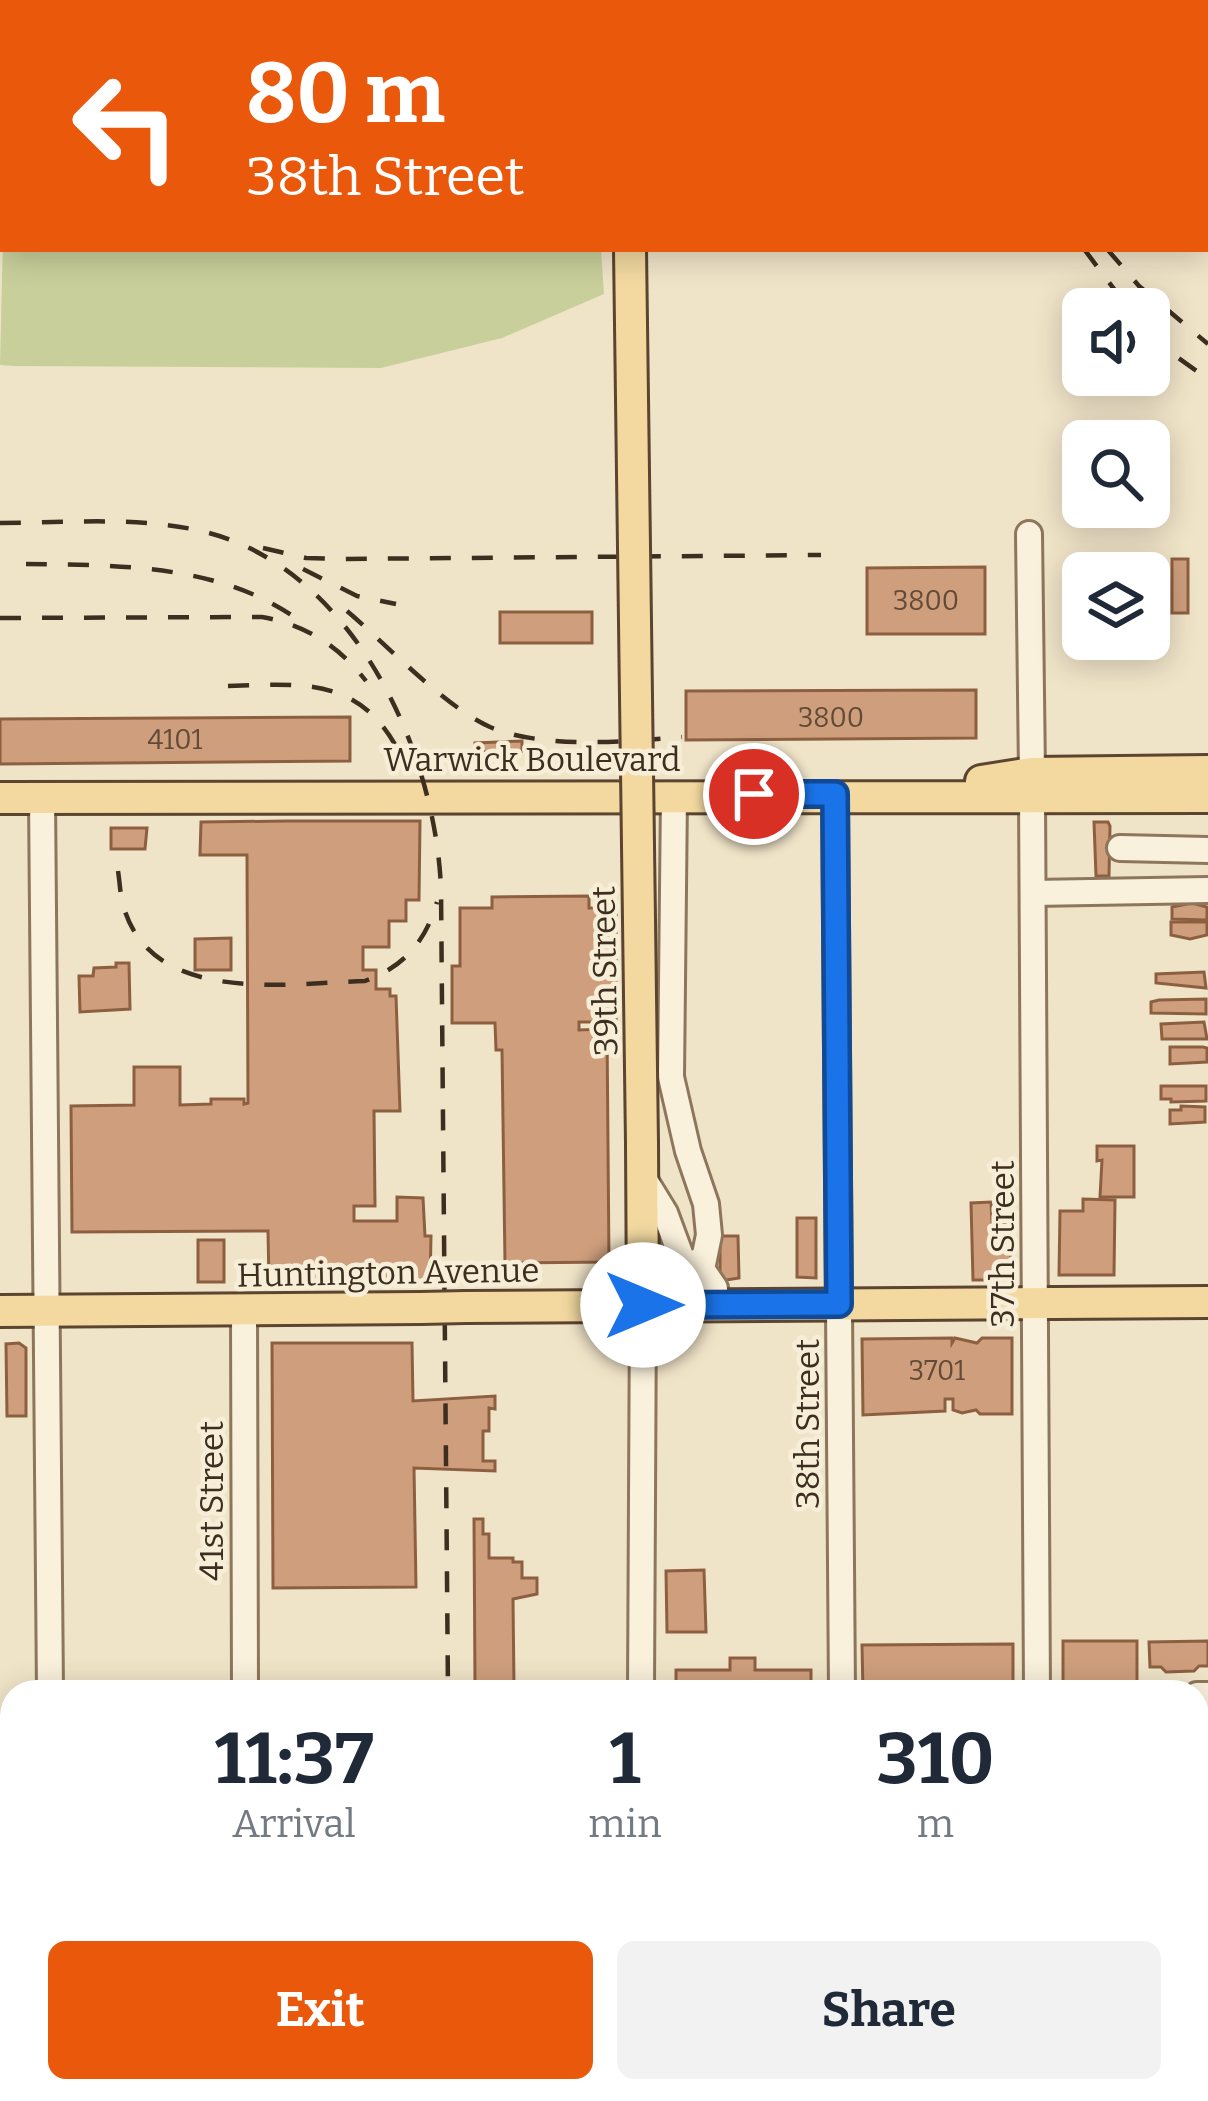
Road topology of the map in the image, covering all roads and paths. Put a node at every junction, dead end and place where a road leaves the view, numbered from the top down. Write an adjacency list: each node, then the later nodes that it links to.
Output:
1 (630, 252): 14 (main road, 39th Street, bridge)
2 (1029, 534): 4 (street, 37th Street)
3 (1208, 771): 4 (main road)
4 (1032, 784): 5 (main road, Warwick Boulevard); 7 (main road); 13 (street, 37th Street)
5 (835, 794): 6 (main road, Warwick Boulevard); 18 (street, 38th Street)
6 (674, 795): 8 (main road, Warwick Boulevard); 15 (street)
7 (1208, 796)
8 (42, 797): 9 (main road, Warwick Boulevard); 22 (street)
9 (0, 798)
10 (1120, 848): 11 (street)
11 (1208, 850)
12 (1208, 890): 13 (street)
13 (1033, 893): 16 (street, 37th Street)
14 (643, 1177): 15 (street); 19 (main road, 39th Street)
15 (703, 1259): 20 (street)
16 (1035, 1302): 17 (main road, Huntington Avenue); 18 (main road, Huntington Avenue); 28 (street, 37th Street)
17 (1208, 1302)
18 (839, 1304): 20 (main road, Huntington Avenue); 27 (street, 38th Street)
19 (643, 1305): 20 (main road, Huntington Avenue); 21 (main road, Huntington Avenue, bridge); 26 (street, 39th Street)
20 (715, 1305)
21 (244, 1309): 22 (main road, Huntington Avenue); 25 (street, 41st Street)
22 (48, 1310): 23 (main road, Huntington Avenue); 24 (street)
23 (0, 1311)
24 (50, 1680)
25 (245, 1680)
26 (641, 1680)
27 (842, 1680)
28 (1037, 1680)

